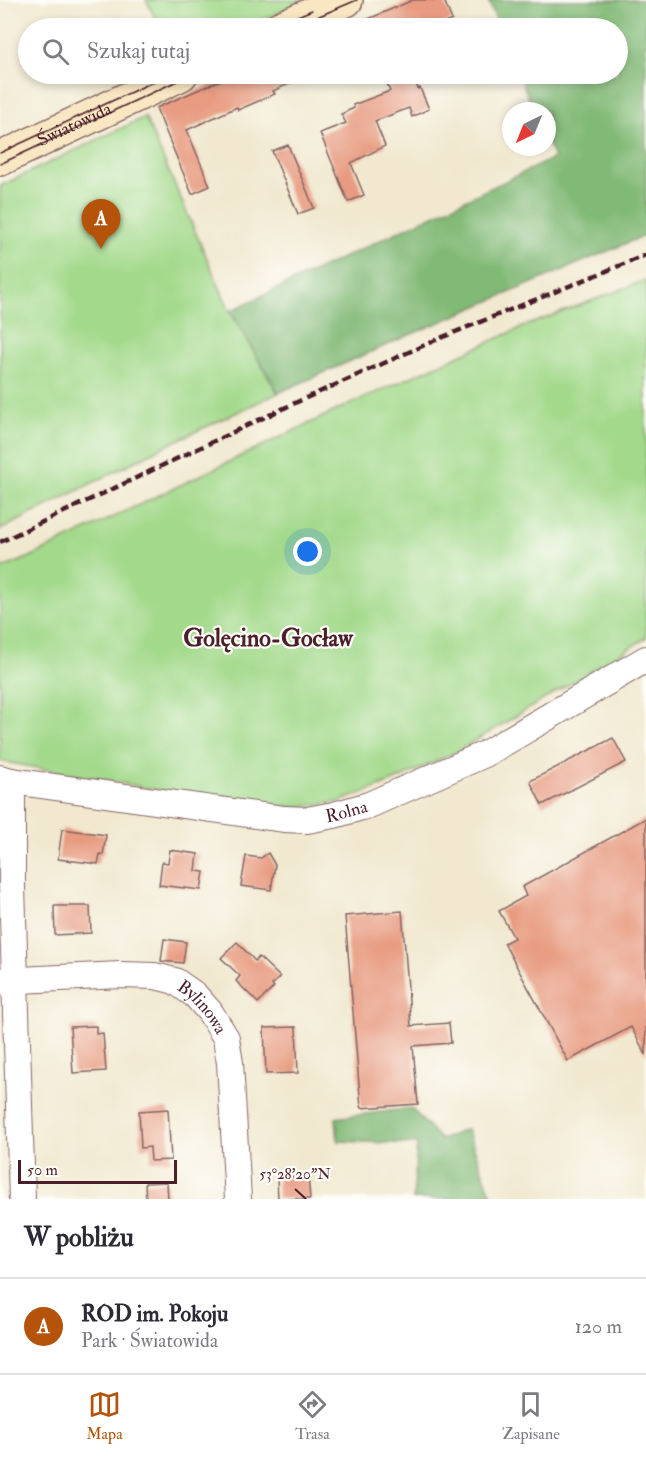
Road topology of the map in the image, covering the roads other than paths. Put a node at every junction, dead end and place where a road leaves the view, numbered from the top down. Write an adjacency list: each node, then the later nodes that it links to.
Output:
1 (346, 0): 2 (street)
2 (304, 18)
3 (160, 84): 4 (street, Światowida)
4 (0, 159)
5 (646, 659): 6 (street, Rolna)
6 (6, 780): 7 (street)
7 (8, 981): 8 (street); 9 (street, Bylinowa)
8 (22, 1199)
9 (238, 1199)

